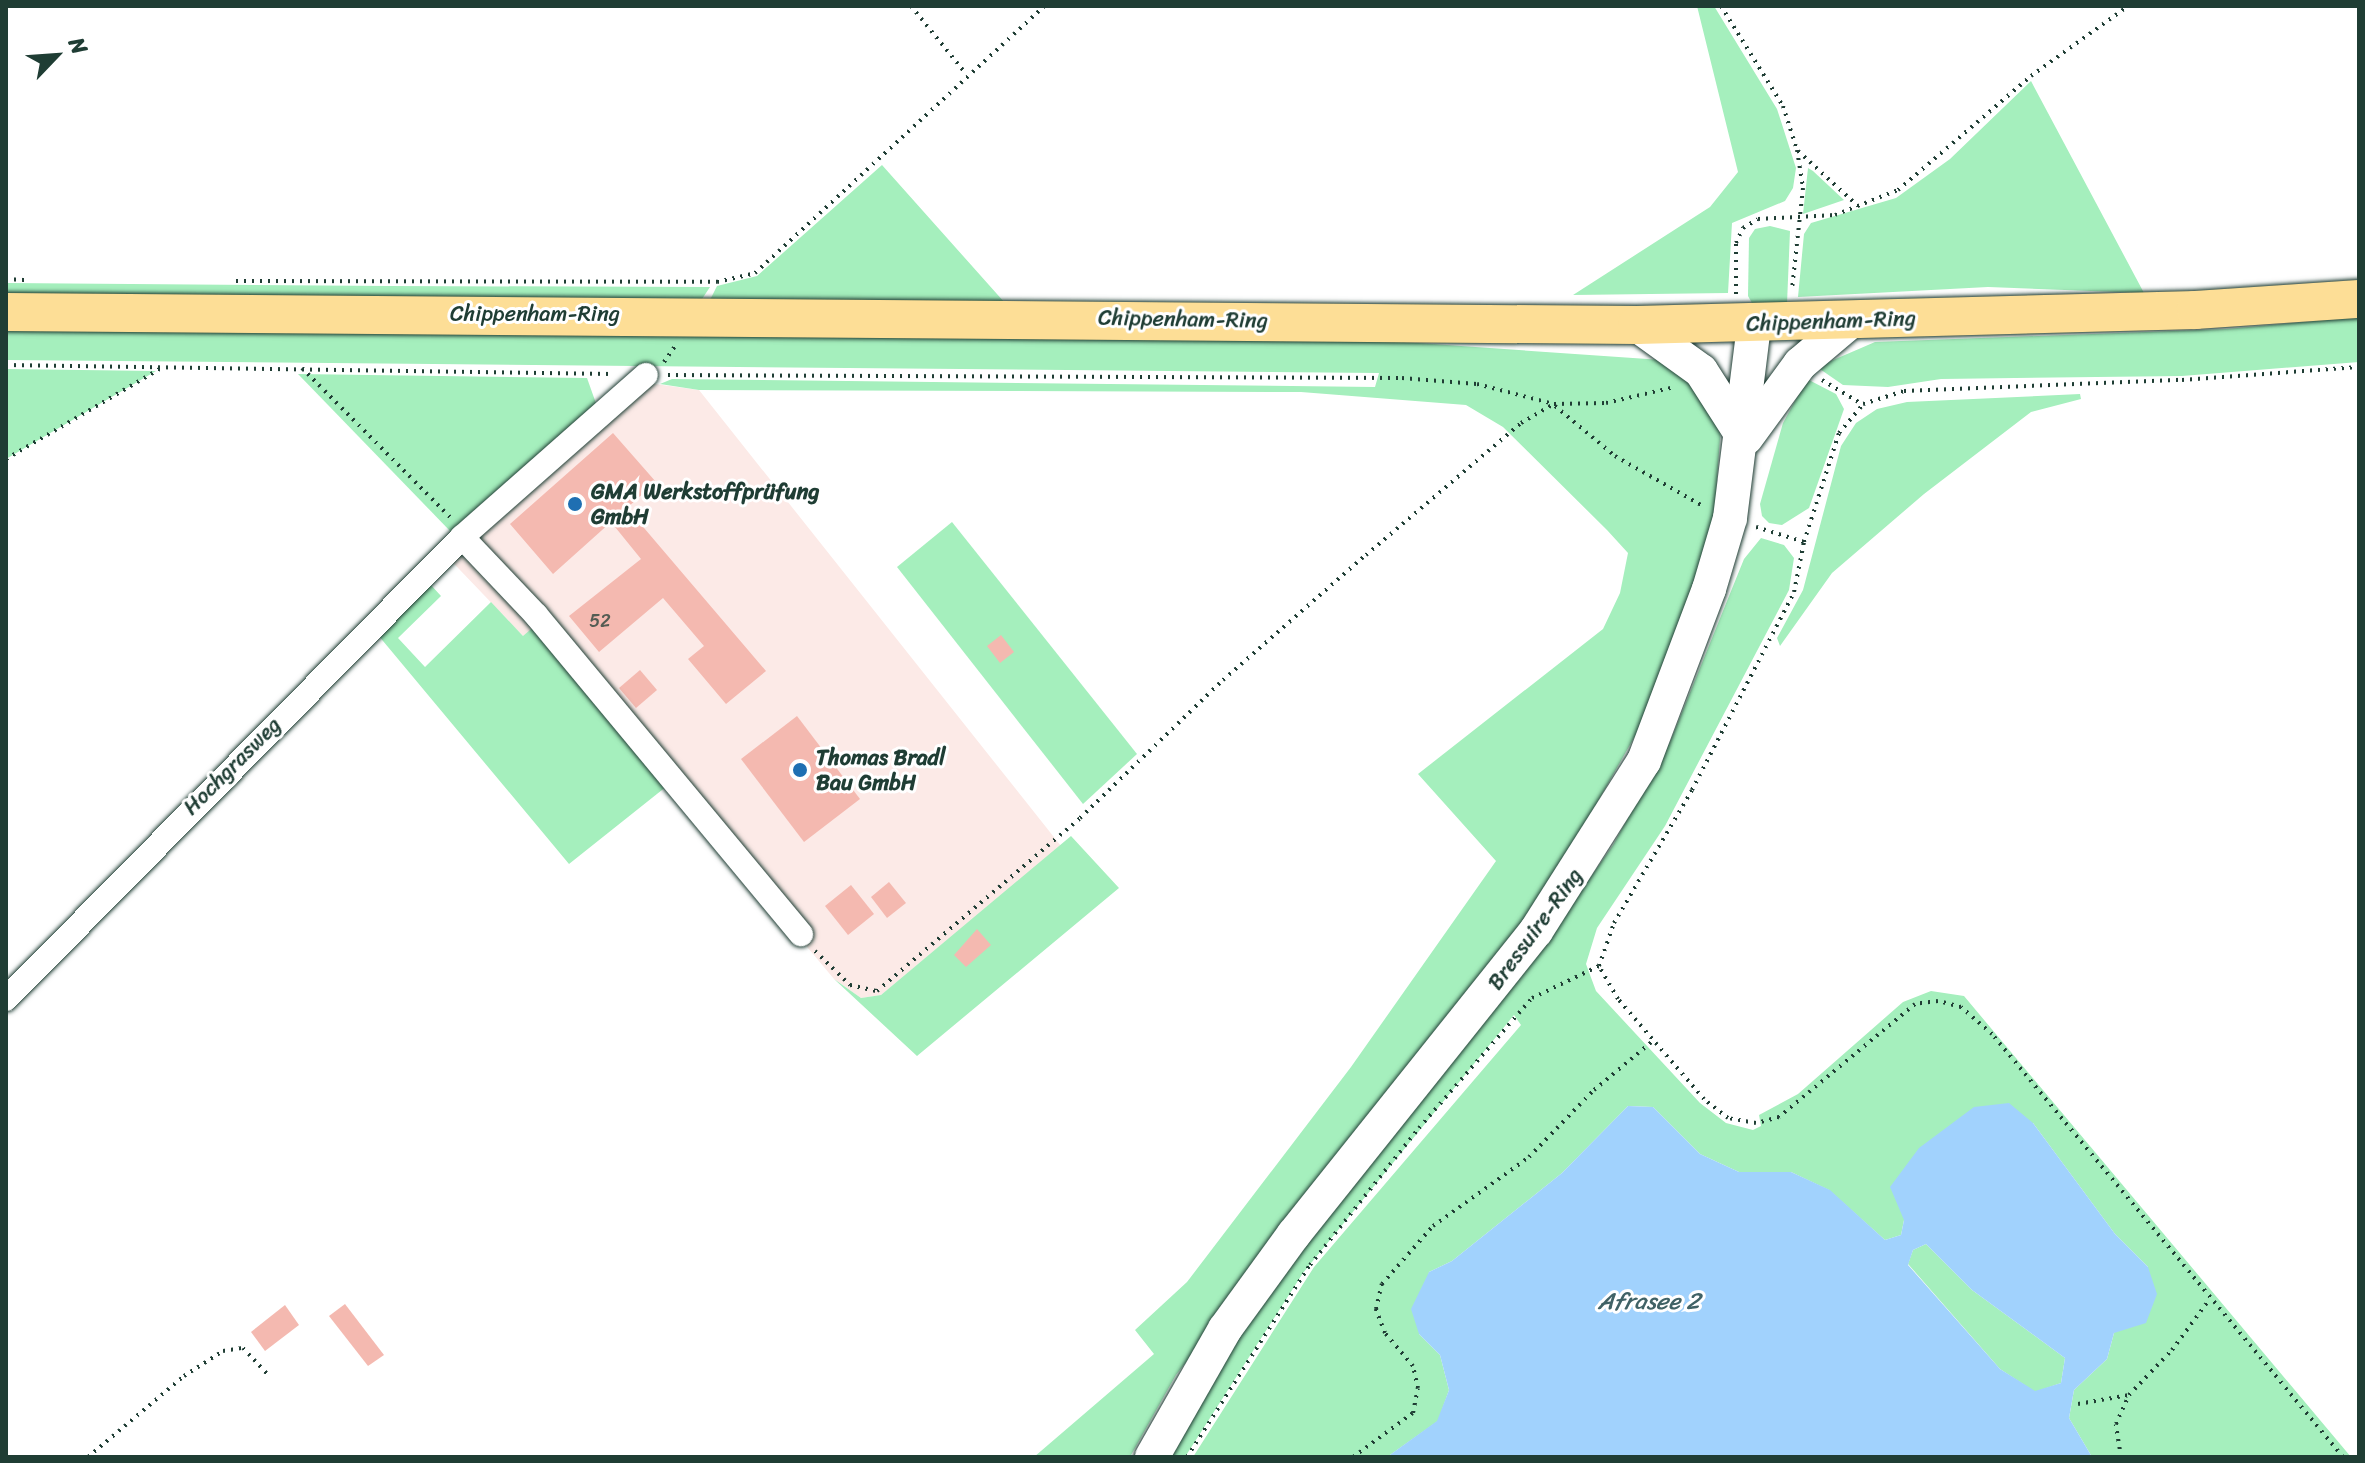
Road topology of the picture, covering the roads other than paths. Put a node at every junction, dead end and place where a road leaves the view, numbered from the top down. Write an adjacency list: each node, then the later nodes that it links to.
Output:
1 (2359, 299): 3 (main road, Chippenham-Ring)
2 (6, 312): 5 (main road, Chippenham-Ring)
3 (1851, 321): 4 (main road, Chippenham-Ring); 7 (main road)
4 (1745, 324): 5 (main road, Chippenham-Ring); 7 (main road, Bressuire-Ring)
5 (1637, 325): 7 (main road)
6 (646, 375): 8 (street, Hochgrasweg)
7 (1742, 440): 11 (main road, Bressuire-Ring)
8 (464, 535): 9 (street); 10 (street, Hochgrasweg)
9 (801, 934)
10 (6, 999)
11 (1152, 1457)

